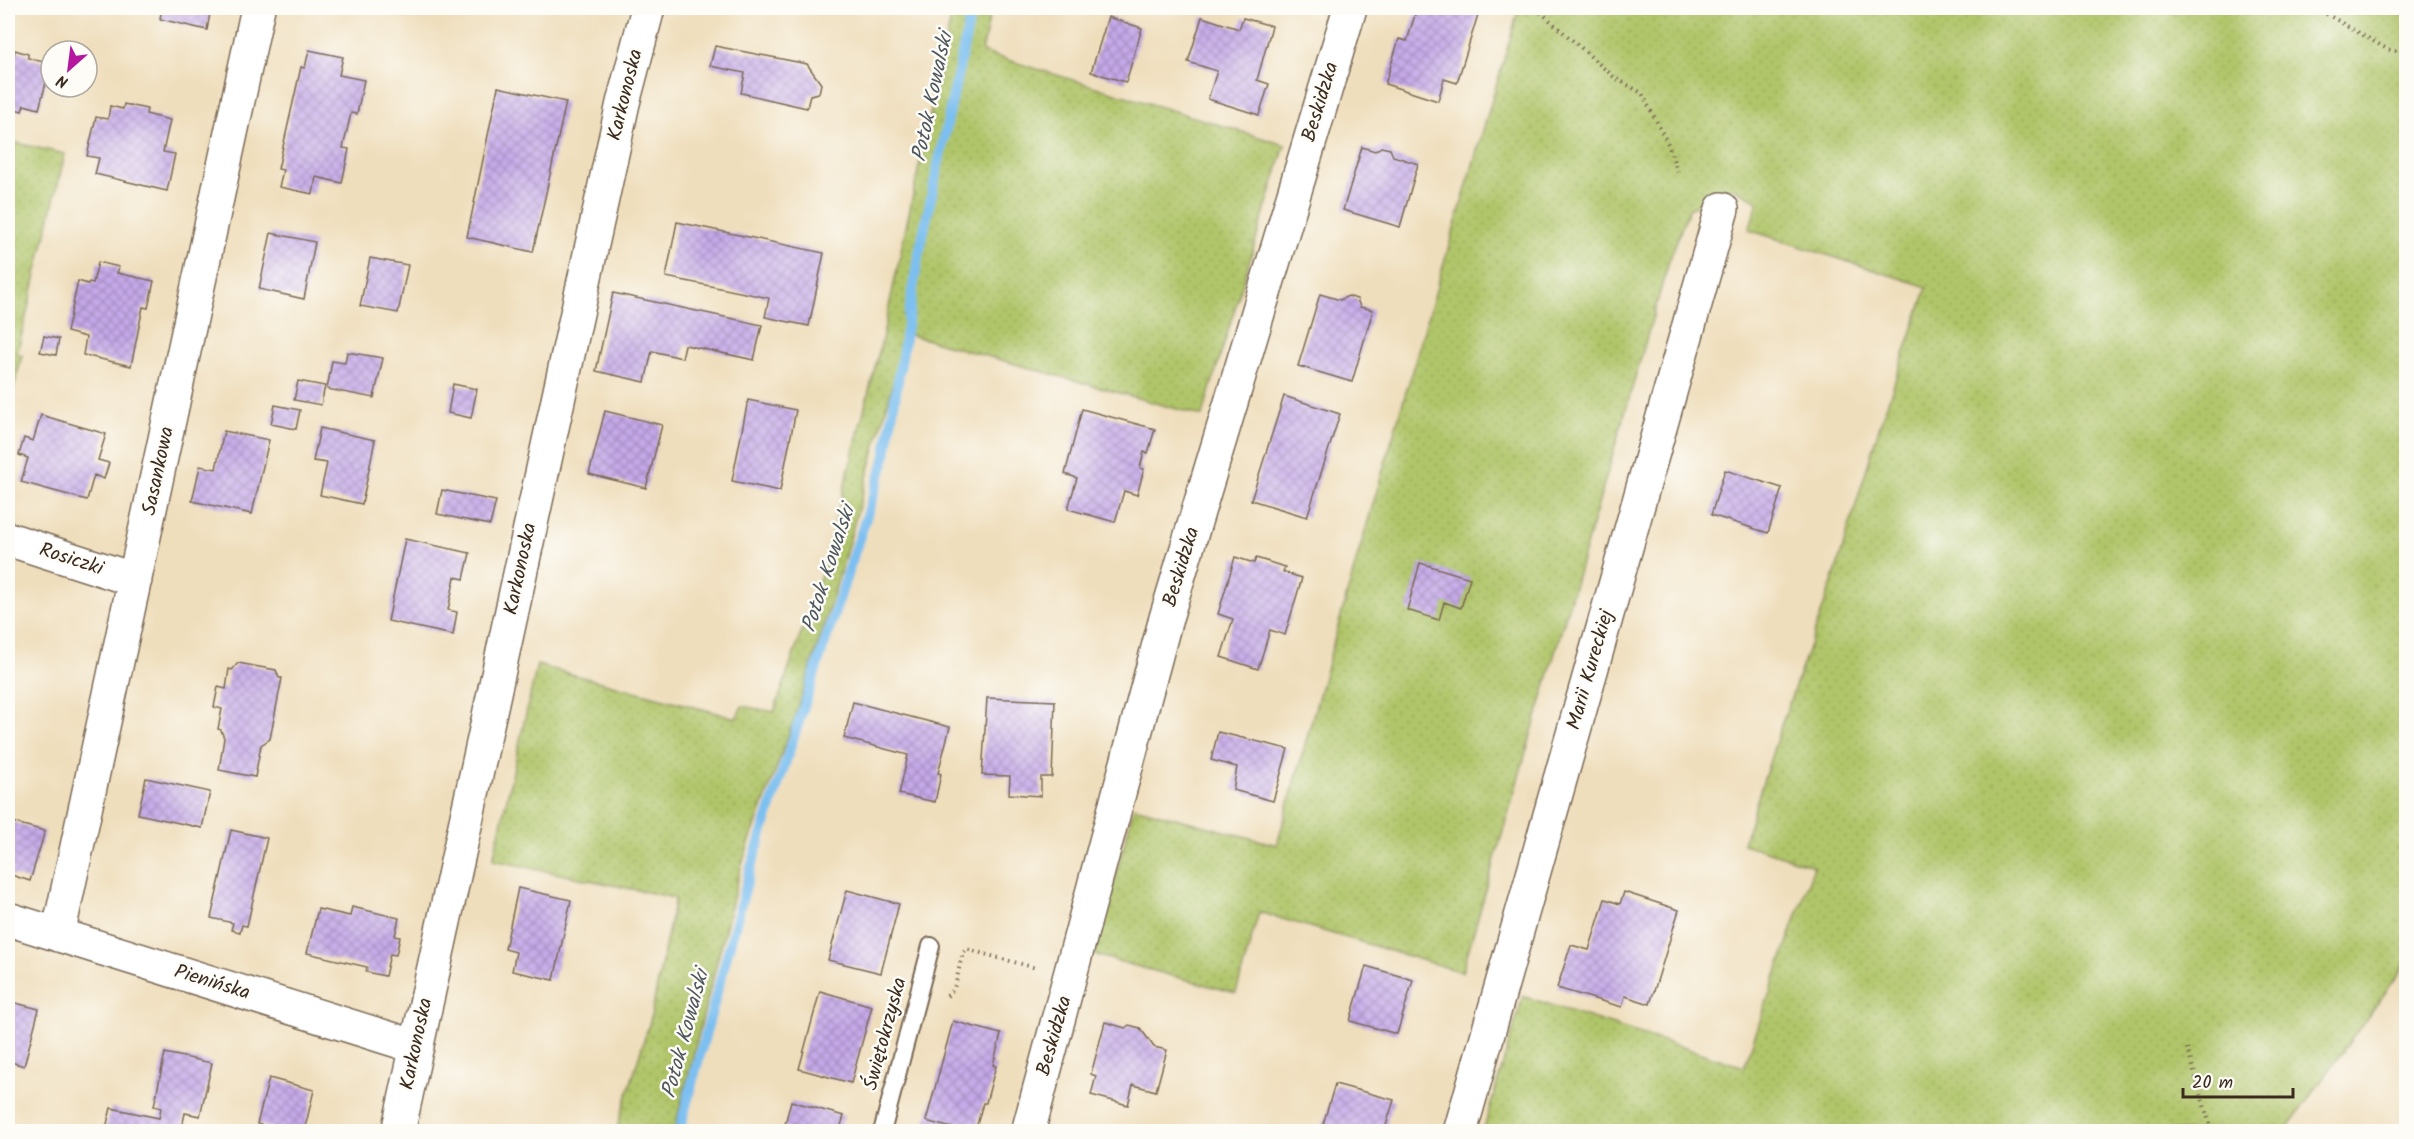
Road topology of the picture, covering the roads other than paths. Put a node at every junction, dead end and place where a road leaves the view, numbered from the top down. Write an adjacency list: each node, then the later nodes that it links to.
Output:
1 (258, 8): 6 (street, Sasankowa)
2 (648, 8): 10 (street, Karkonoska)
3 (1350, 8): 13 (street, Beskidzka)
4 (1722, 209): 14 (street, Marii Kureckiej)
5 (8, 539): 6 (street, Rosiczki)
6 (135, 580): 8 (street, Sasankowa)
7 (8, 919): 8 (street, Pienińska)
8 (58, 935): 10 (street, Pienińska)
9 (931, 946): 12 (lane, Świętokrzyska)
10 (417, 1047): 11 (street, Karkonoska)
11 (398, 1131)
12 (882, 1131)
13 (1028, 1131)
14 (1460, 1131)

